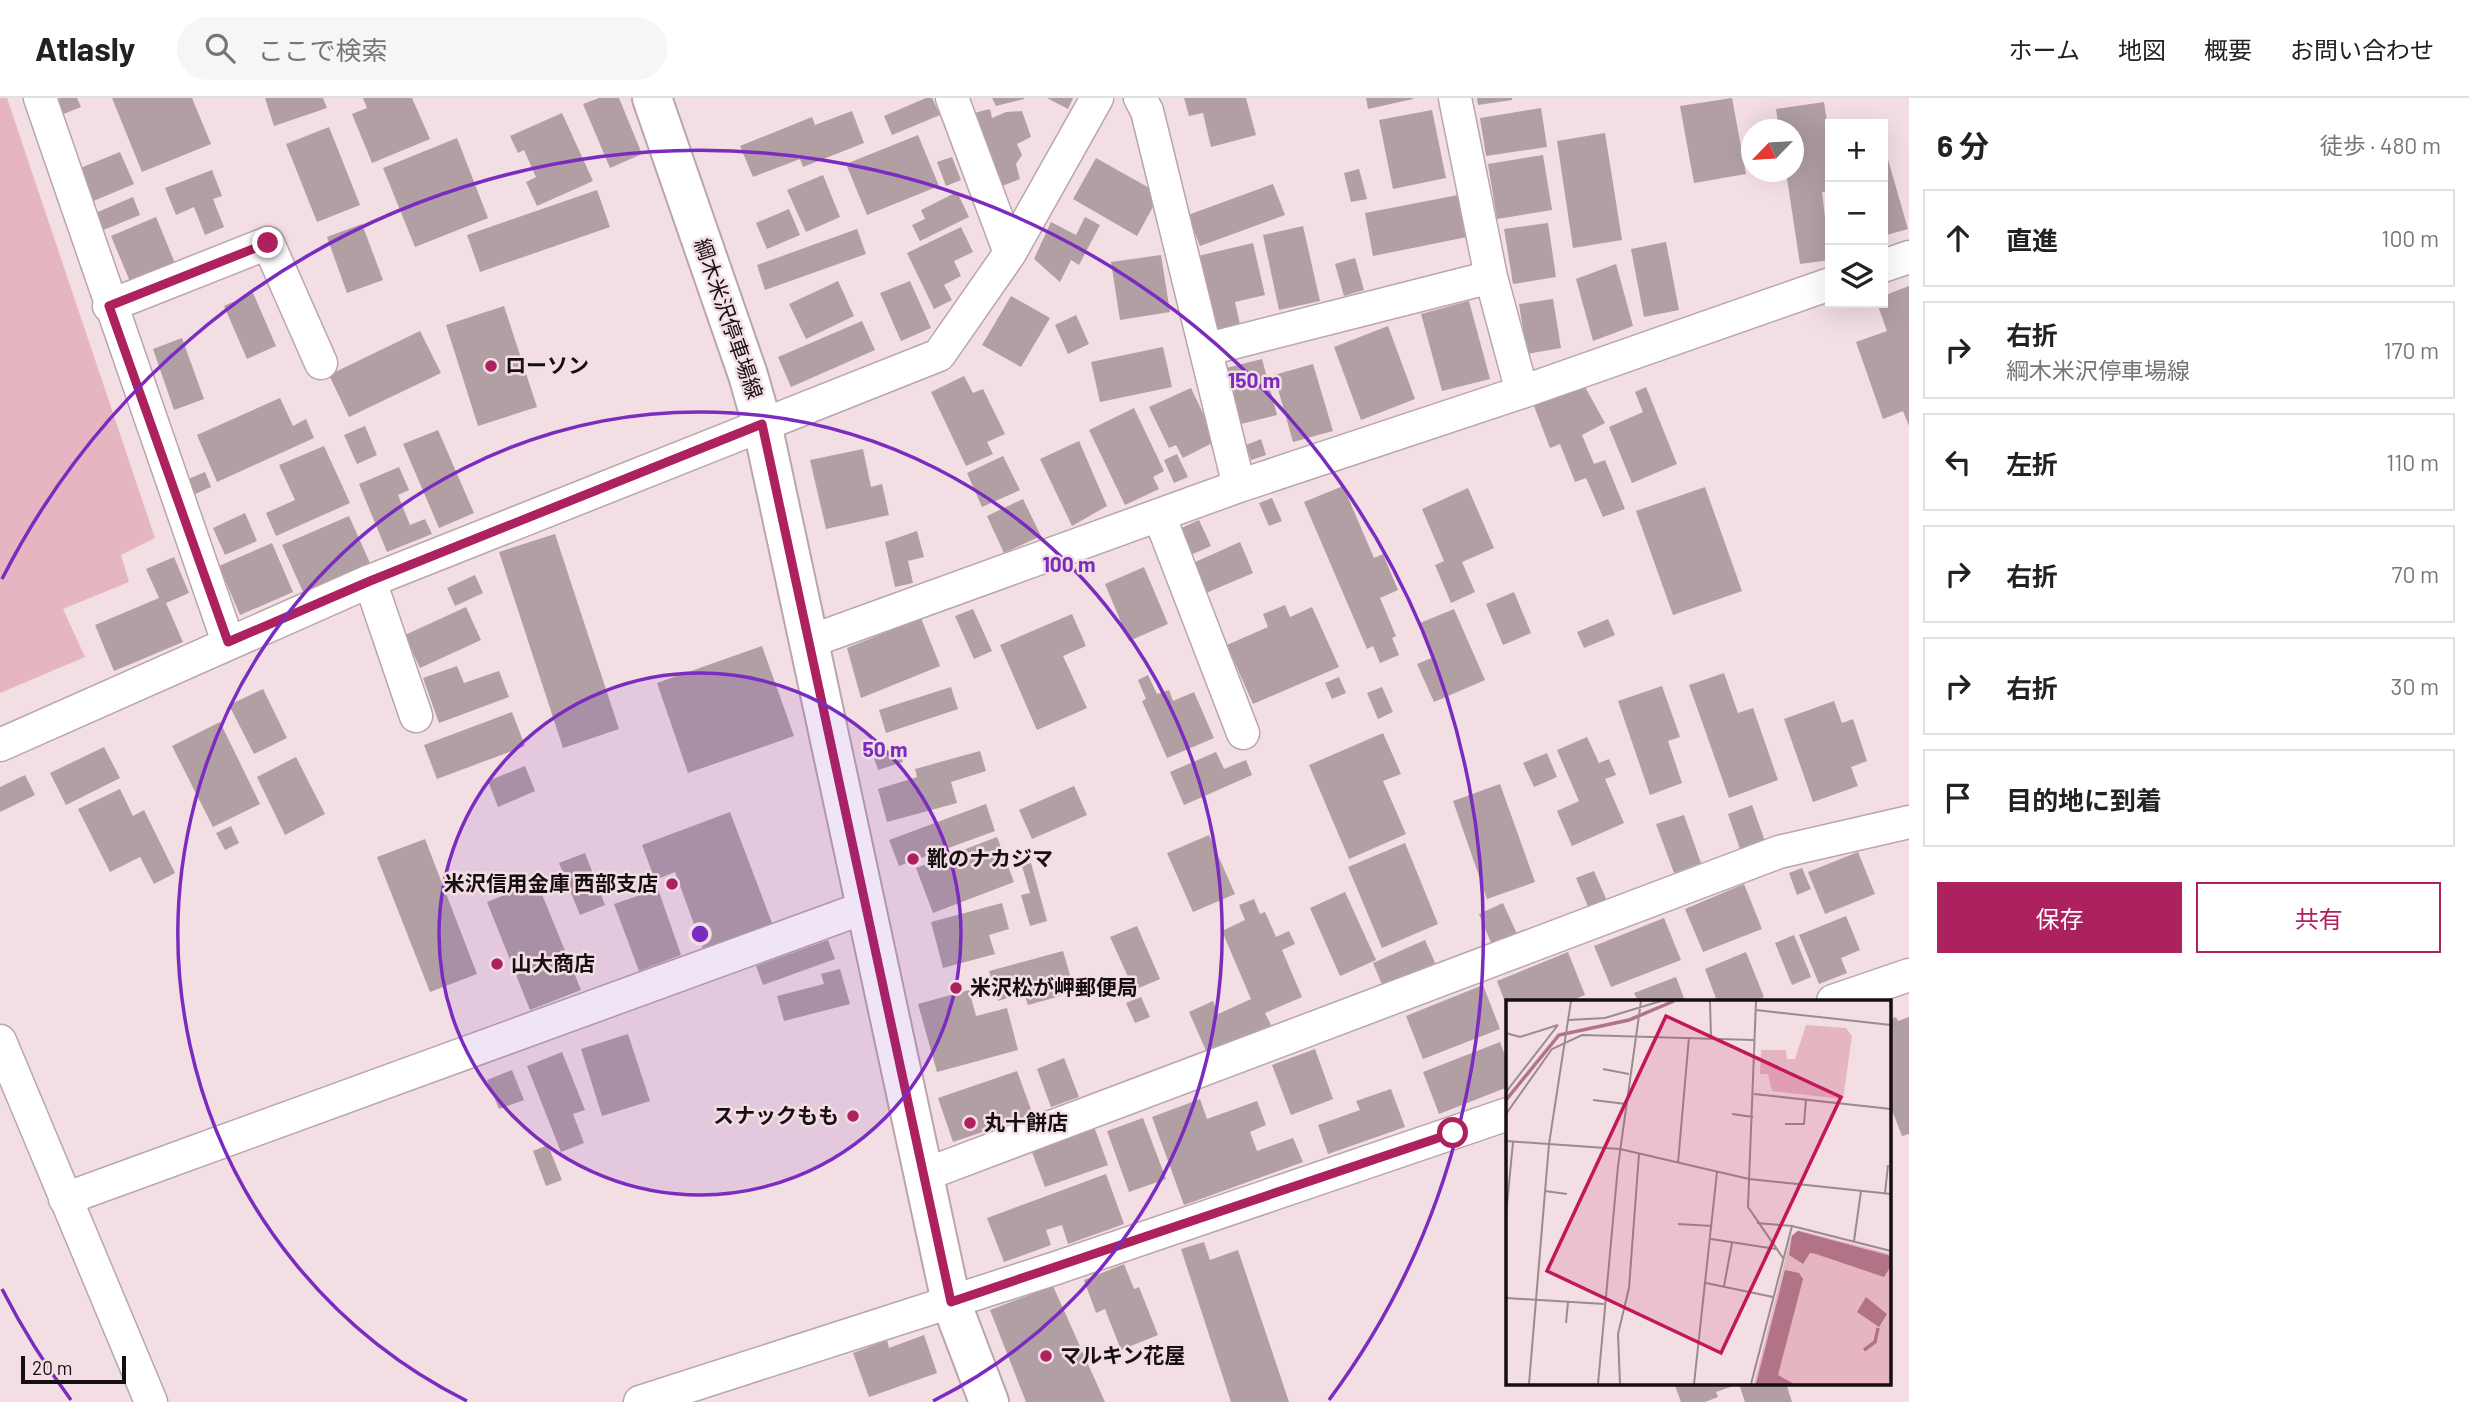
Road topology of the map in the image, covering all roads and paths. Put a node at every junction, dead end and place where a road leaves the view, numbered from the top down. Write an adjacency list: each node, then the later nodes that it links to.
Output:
1 (40, 98): 12 (street)
2 (652, 98): 16 (main road, 綱木米沢停車場線)
3 (952, 98): 7 (street)
4 (1097, 98): 7 (street)
5 (1140, 98): 13 (street)
6 (1455, 98): 10 (street)
7 (1010, 253): 16 (street)
8 (1909, 257): 9 (street)
9 (1888, 264)
10 (1491, 277): 13 (street); 15 (street)
11 (1825, 286): 15 (street)
12 (109, 306): 14 (street); 21 (street)
13 (1208, 349): 17 (street)
14 (321, 363)
15 (1522, 393): 17 (street)
16 (762, 424): 19 (street); 20 (main road, 綱木米沢停車場線)
17 (1239, 486): 18 (street)
18 (1159, 515): 20 (street); 23 (street)
19 (370, 581): 21 (street); 22 (street)
20 (811, 641): 26 (main road, 綱木米沢停車場線)
21 (228, 642): 24 (street)
22 (416, 716)
23 (1243, 733)
24 (0, 745)
25 (1909, 822): 31 (street)
26 (866, 907): 31 (main road, 綱木米沢停車場線); 32 (street)
27 (1909, 975): 28 (street)
28 (1836, 1000)
29 (3, 1058): 32 (street)
30 (1506, 1115): 33 (street)
31 (924, 1175): 33 (main road, 綱木米沢停車場線)
32 (65, 1199): 35 (street)
33 (951, 1302): 34 (street); 36 (main road, 綱木米沢停車場線)
34 (650, 1400)
35 (151, 1402)
36 (989, 1402)

